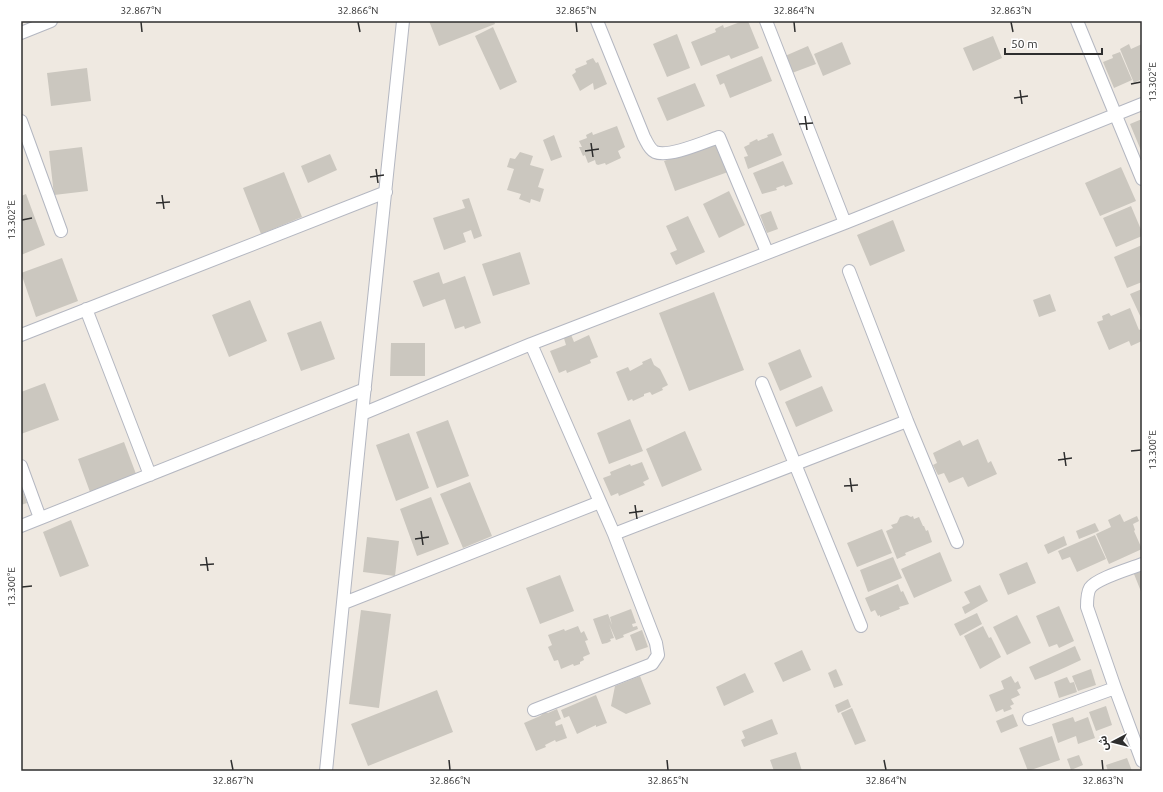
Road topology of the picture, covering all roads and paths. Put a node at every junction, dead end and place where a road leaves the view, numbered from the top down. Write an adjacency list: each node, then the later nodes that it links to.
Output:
1 (52, 21): 6 (street)
2 (404, 21): 11 (street)
3 (597, 21): 14 (street)
4 (766, 21): 12 (street)
5 (1077, 21): 8 (street)
6 (21, 33)
7 (1142, 104): 8 (street)
8 (1115, 115): 10 (street); 12 (street)
9 (21, 121): 13 (street)
10 (1142, 179)
11 (386, 192): 16 (street); 20 (street)
12 (845, 223): 14 (street)
13 (61, 231)
14 (767, 252): 18 (street)
15 (849, 271): 22 (street)
16 (86, 309): 17 (street); 25 (street)
17 (21, 335)
18 (531, 344): 21 (street); 26 (street)
19 (762, 383): 23 (street)
20 (364, 390): 21 (street); 25 (street)
21 (362, 414): 32 (street)
22 (907, 421): 23 (street); 30 (street)
23 (796, 464): 29 (street); 33 (street)
24 (21, 466): 27 (street)
25 (150, 475): 27 (street)
26 (600, 502): 29 (street); 32 (street)
27 (40, 518): 28 (street)
28 (21, 526)
29 (614, 534): 35 (street)
30 (957, 542)
31 (1142, 564): 34 (street)
32 (344, 603): 38 (street)
33 (861, 626)
34 (1115, 688): 36 (street); 37 (street)
35 (534, 710)
36 (1029, 719)
37 (1142, 761)
38 (326, 771)

